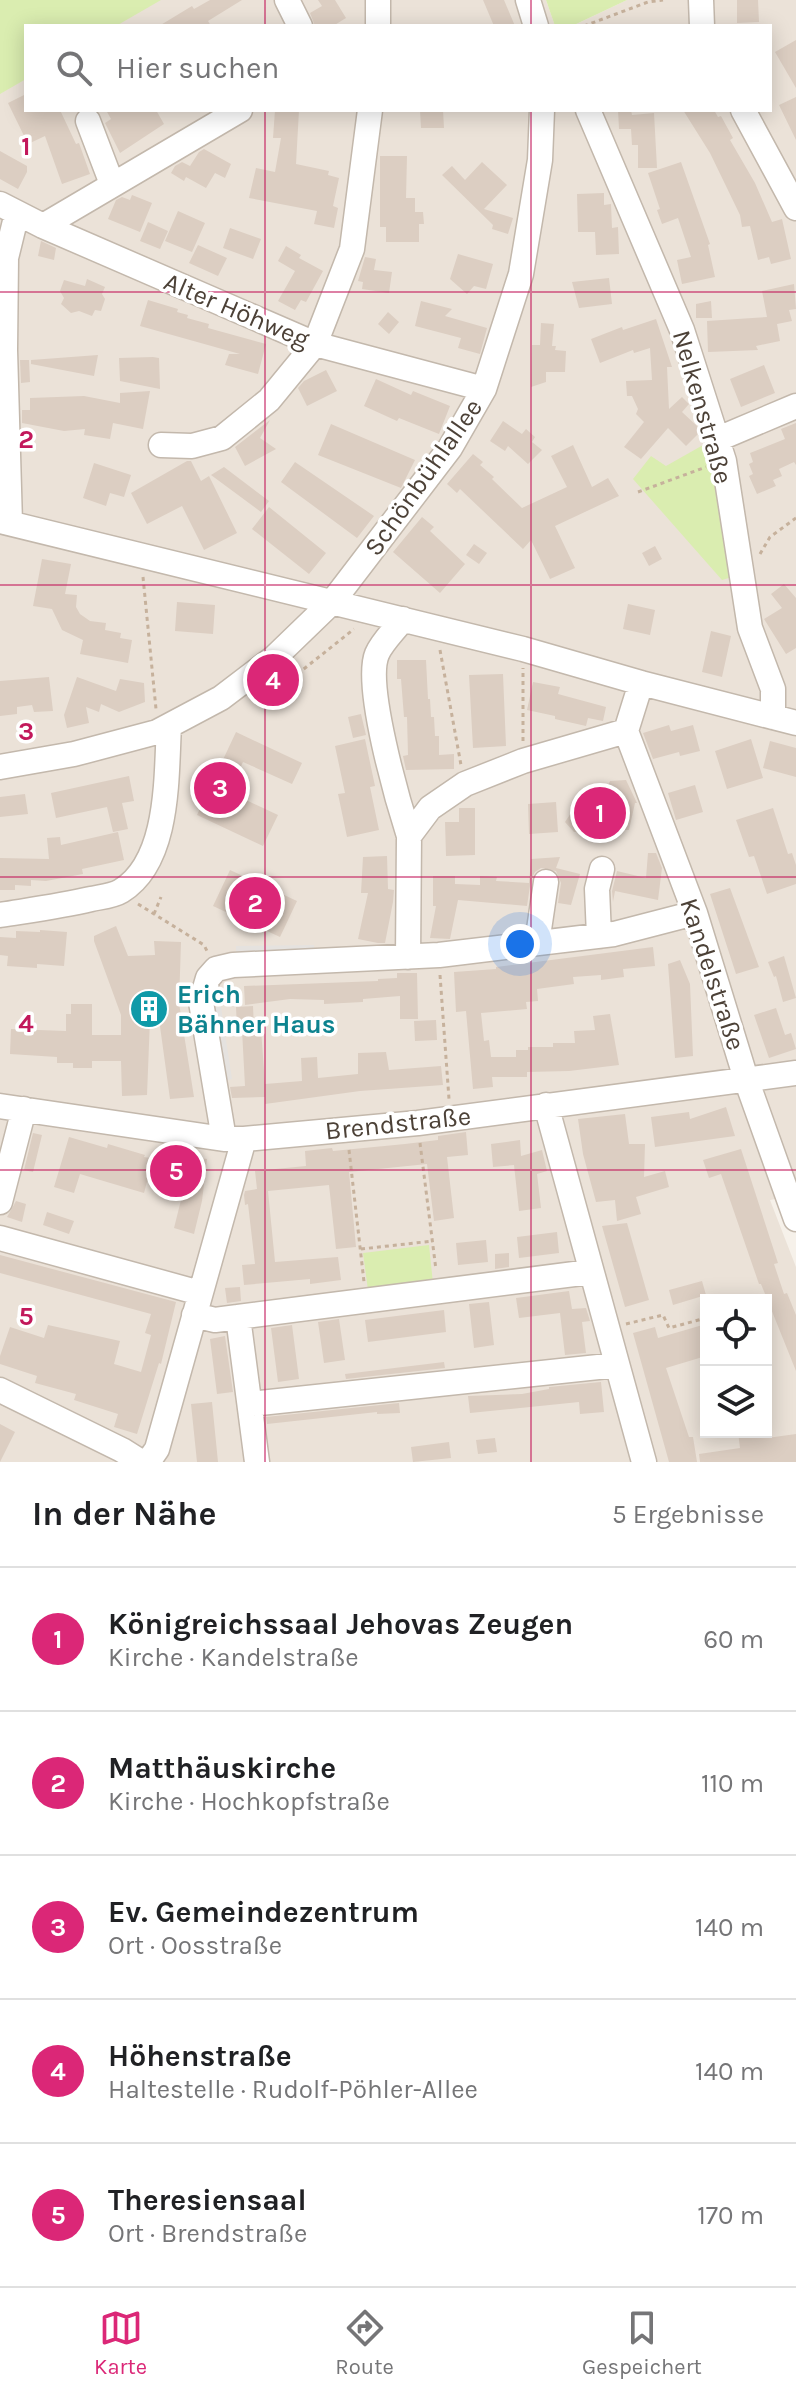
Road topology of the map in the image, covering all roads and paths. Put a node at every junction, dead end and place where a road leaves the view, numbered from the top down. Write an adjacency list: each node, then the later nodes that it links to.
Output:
1 (287, 0): 7 (street)
2 (378, 0): 8 (street)
3 (528, 0): 9 (street)
4 (663, 0): 6 (path)
5 (701, 0): 12 (street)
6 (597, 21): 10 (path); 11 (path)
7 (299, 24)
8 (378, 24)
9 (535, 24)
10 (589, 24)
11 (595, 24)
12 (702, 24)
13 (370, 112): 23 (street)
14 (542, 112): 24 (street, Schönbühlallee)
15 (589, 112): 26 (street, Nelkenstraße)
16 (744, 112): 20 (street)
17 (226, 113): 19 (street)
18 (88, 121): 19 (street)
19 (112, 184): 22 (street)
20 (796, 208)
21 (8, 209): 22 (street, Alter Höhweg); 31 (street)
22 (43, 226): 23 (street, Alter Höhweg)
23 (315, 344): 24 (street, Alter Höhweg); 27 (street)
24 (484, 389): 34 (street, Schönbühlallee)
25 (796, 406): 26 (street)
26 (718, 439): 40 (street, Nelkenstraße)
27 (161, 445)
28 (705, 467): 29 (path)
29 (638, 492)
30 (796, 518): 33 (path)
31 (5, 522): 32 (street)
32 (140, 553): 34 (street); 39 (path)
33 (758, 559)
34 (333, 601): 35 (street); 41 (street, Schönbühlallee)
35 (403, 619): 36 (street); 46 (street)
36 (435, 627): 37 (street); 45 (path)
37 (523, 649): 38 (street); 43 (path)
38 (641, 683): 40 (street); 42 (street)
39 (155, 695)
40 (785, 720)
41 (169, 726): 44 (street, Schönbühlallee); 51 (street)
42 (626, 731): 43 (street); 50 (street, Kandelstraße)
43 (523, 761): 45 (street)
44 (0, 767)
45 (465, 784): 46 (street)
46 (409, 836): 55 (street)
47 (602, 869): 52 (street)
48 (546, 882): 53 (street)
49 (161, 897): 56 (path)
50 (695, 913): 52 (street); 58 (street, Kandelstraße)
51 (0, 915)
52 (599, 936): 53 (street)
53 (537, 943): 54 (street)
54 (439, 955): 55 (street); 61 (path)
55 (408, 957): 56 (street)
56 (216, 969): 64 (street)
57 (796, 1073): 58 (street, Brendstraße)
58 (746, 1079): 59 (street, Brendstraße); 66 (street, Kandelstraße)
59 (546, 1105): 61 (street, Brendstraße); 70 (street)
60 (12, 1108): 64 (street, Brendstraße); 65 (street)
61 (450, 1119): 62 (street, Brendstraße)
62 (418, 1123): 63 (street, Brendstraße); 68 (path)
63 (347, 1130): 64 (street, Brendstraße); 69 (path)
64 (234, 1139): 73 (street)
65 (0, 1202)
66 (795, 1210)
67 (0, 1238): 73 (street)
68 (433, 1241): 69 (path); 71 (path)
69 (360, 1249): 72 (path)
70 (590, 1272): 71 (street); 76 (street)
71 (439, 1291): 72 (street)
72 (366, 1301): 74 (street)
73 (197, 1304): 74 (street); 81 (street)
74 (238, 1317): 79 (street)
75 (700, 1320): 76 (path)
76 (606, 1328): 77 (street)
77 (617, 1365): 79 (street); 83 (street)
78 (0, 1390): 80 (street)
79 (250, 1404): 82 (street)
80 (141, 1462)
81 (148, 1462)
82 (257, 1462)
83 (644, 1462)

